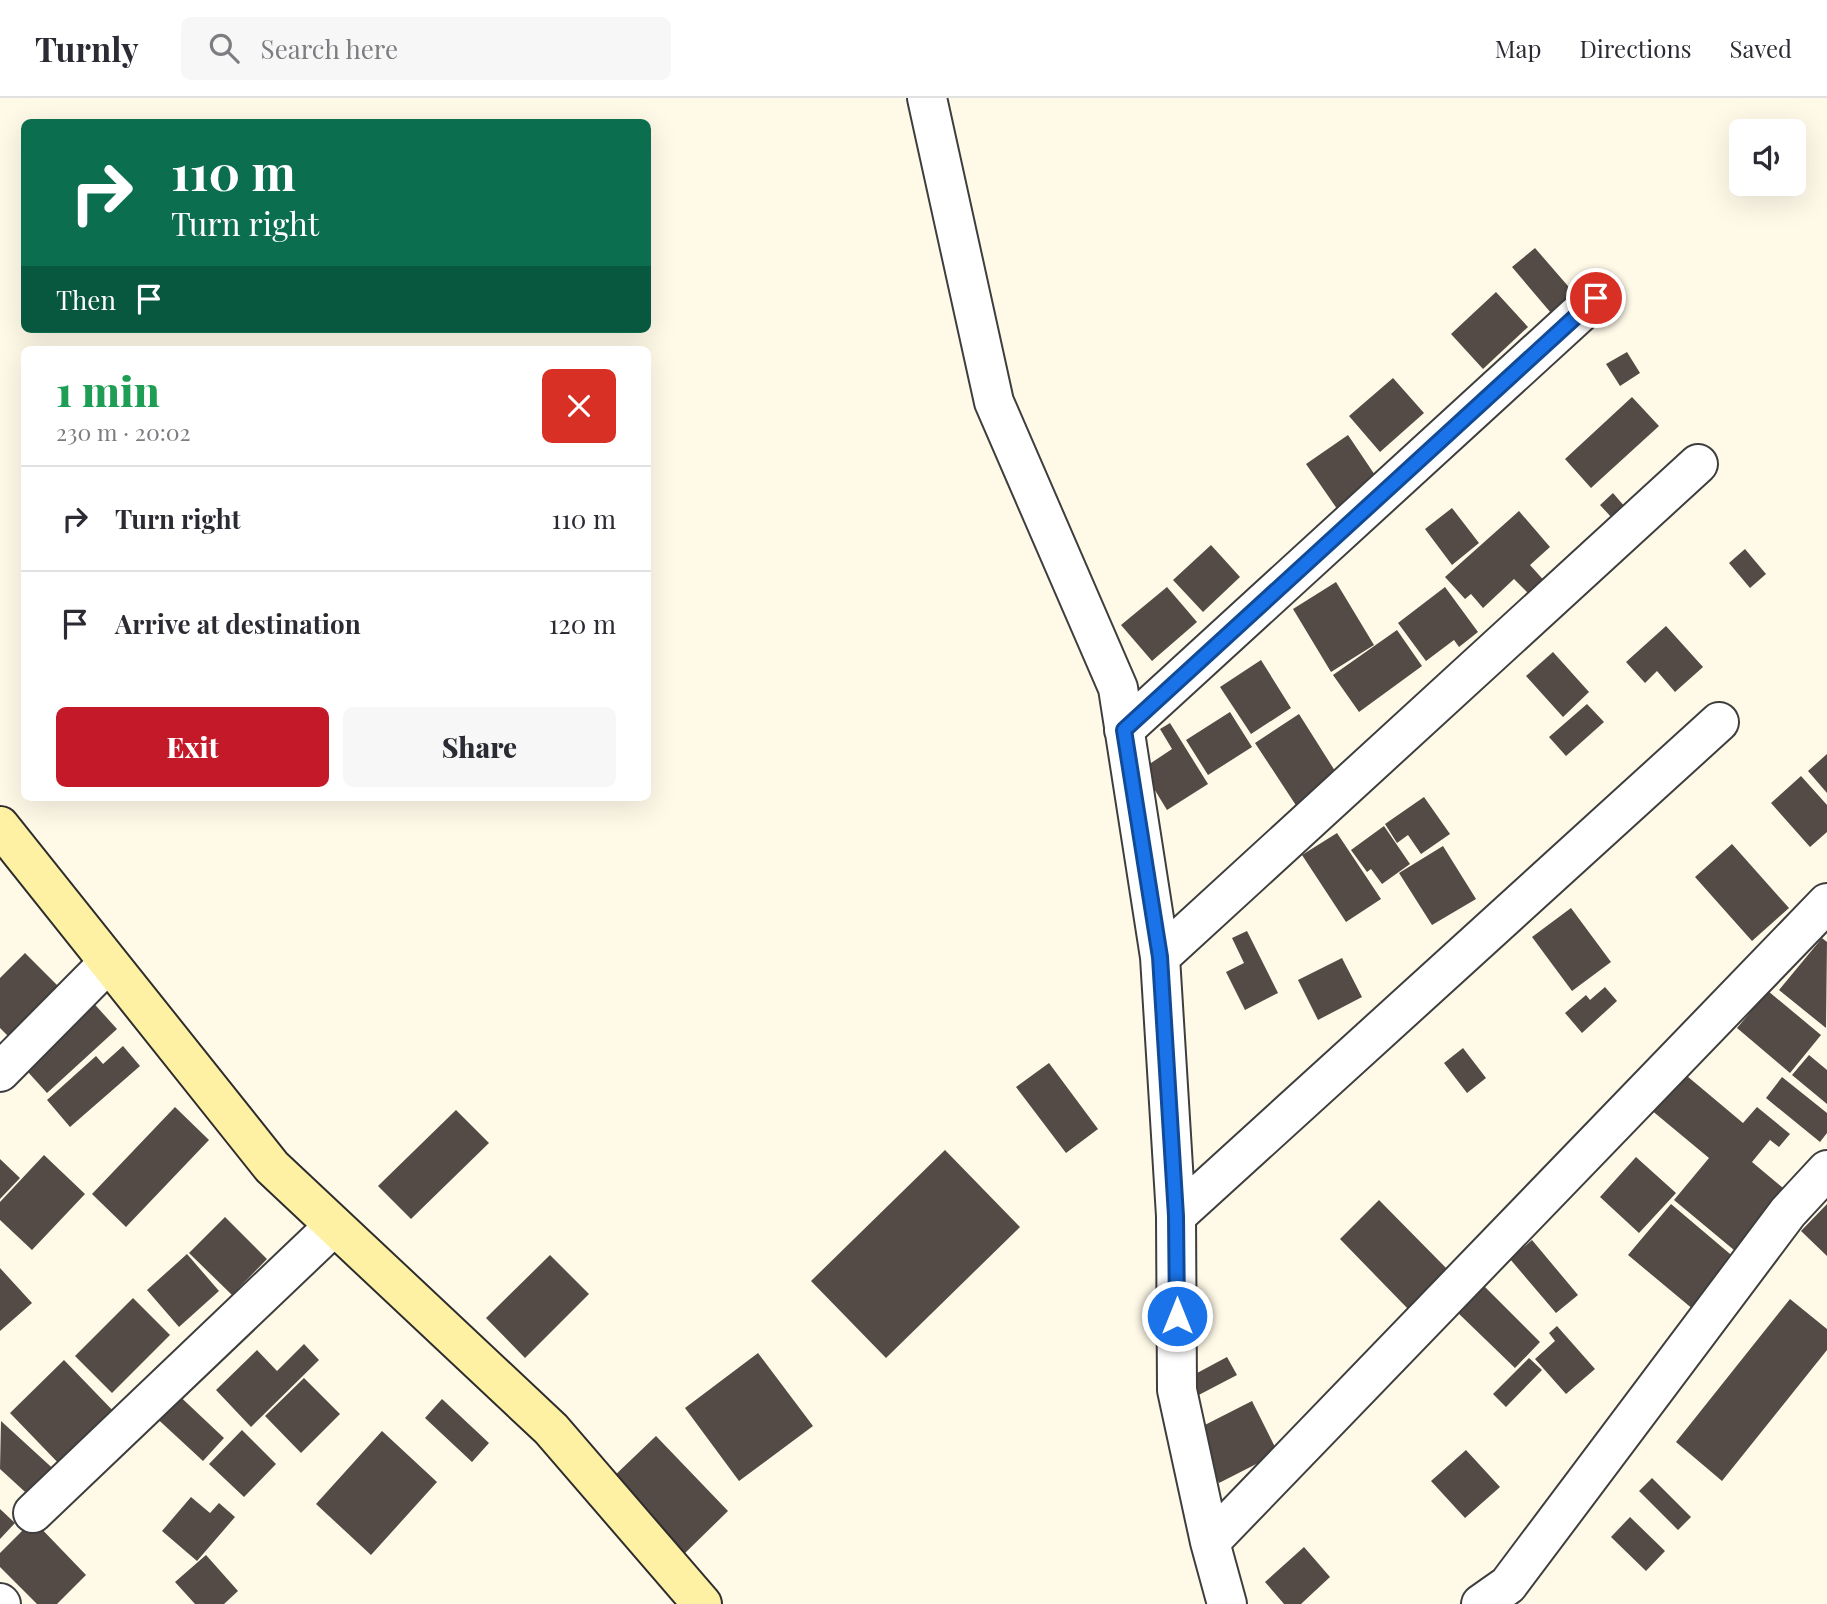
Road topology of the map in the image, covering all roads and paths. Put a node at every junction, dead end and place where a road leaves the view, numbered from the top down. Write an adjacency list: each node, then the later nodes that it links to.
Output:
1 (927, 98): 5 (street)
2 (1596, 298): 5 (street)
3 (1698, 464): 8 (street)
4 (1719, 722): 12 (street)
5 (1124, 730): 8 (street)
6 (0, 826): 9 (street)
7 (1827, 903): 15 (street)
8 (1160, 957): 12 (street)
9 (108, 964): 10 (street); 13 (street)
10 (0, 1072)
11 (1827, 1170): 18 (street)
12 (1176, 1216): 15 (street)
13 (334, 1226): 14 (street); 16 (street)
14 (33, 1513)
15 (1210, 1542): 17 (street)
16 (702, 1604)
17 (1227, 1604)
18 (1481, 1604)

